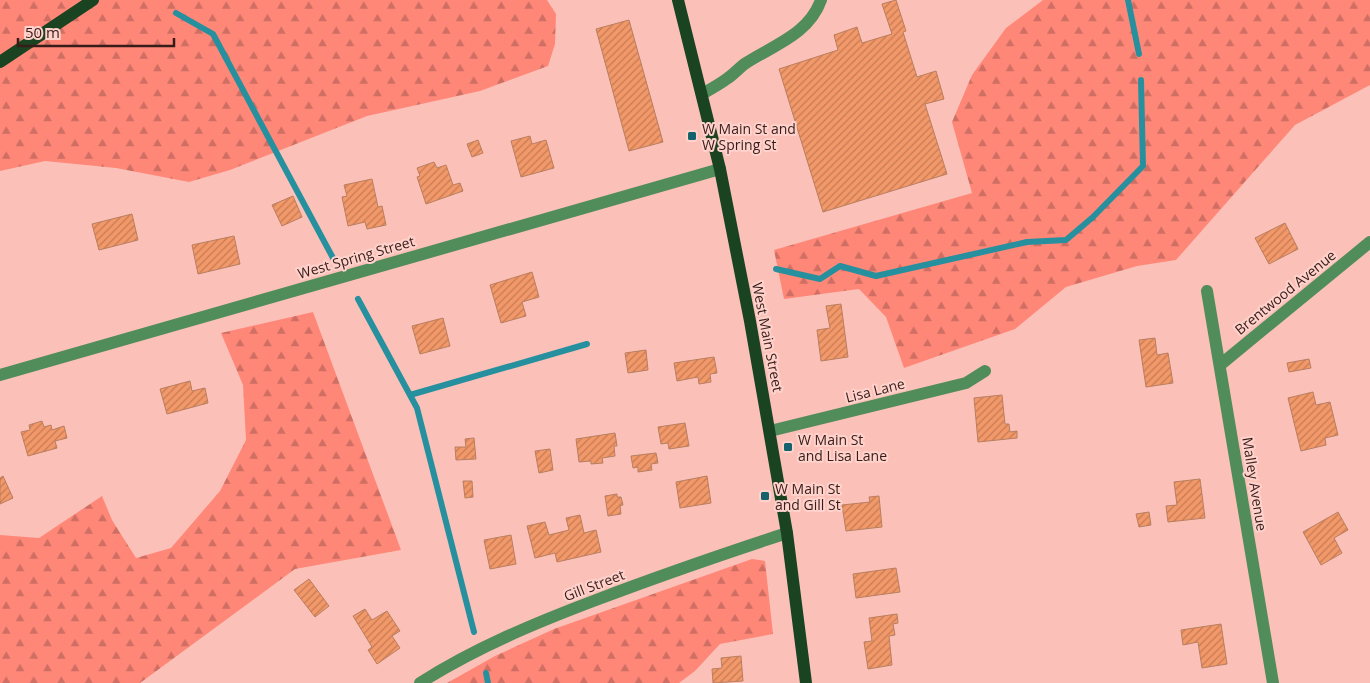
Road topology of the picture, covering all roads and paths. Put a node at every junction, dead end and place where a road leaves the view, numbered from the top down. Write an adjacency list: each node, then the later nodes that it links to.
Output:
1 (93, 0): 4 (main road)
2 (678, 0): 5 (main road, West Main Street)
3 (821, 0): 5 (street)
4 (0, 62)
5 (702, 94): 6 (main road, West Main Street)
6 (720, 169): 11 (street, West Spring Street); 12 (main road, West Main Street)
7 (1370, 242): 9 (street, Brentwood Avenue)
8 (1207, 291): 9 (street, Malley Avenue)
9 (1220, 365): 16 (street, Malley Avenue)
10 (985, 371): 12 (street, Lisa Lane)
11 (0, 375)
12 (770, 431): 13 (main road, West Main Street)
13 (787, 533): 14 (street, Gill Street); 15 (main road, West Main Street)
14 (420, 683)
15 (806, 683)
16 (1273, 683)

